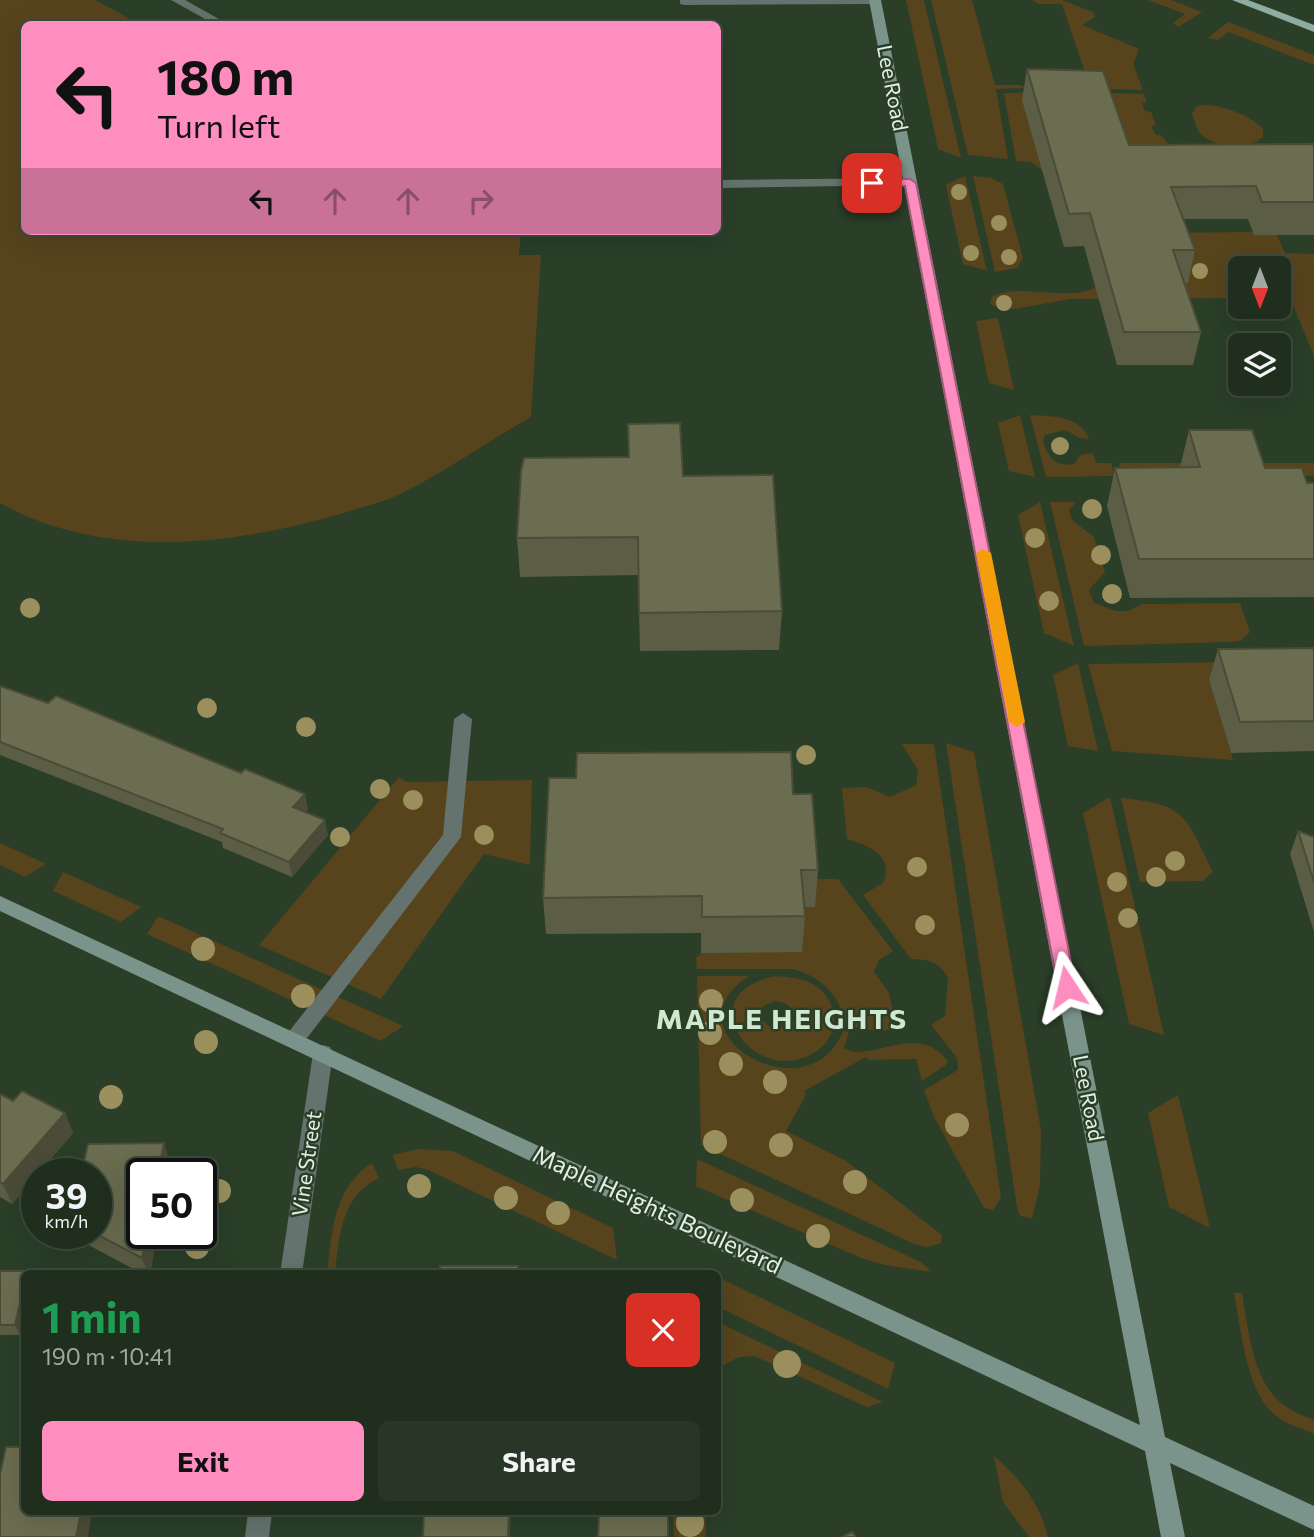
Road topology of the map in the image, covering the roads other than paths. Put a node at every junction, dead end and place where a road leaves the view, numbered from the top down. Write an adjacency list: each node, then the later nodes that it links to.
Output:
1 (177, 0): 5 (street)
2 (1238, 0): 6 (main road)
3 (875, 1): 4 (street); 7 (main road, Lee Road)
4 (684, 2)
5 (216, 21)
6 (1314, 29)
7 (910, 183): 8 (street); 14 (main road, Lee Road)
8 (721, 184)
9 (463, 719): 11 (street)
10 (0, 903): 11 (main road, Maple Heights Boulevard)
11 (294, 1040): 12 (main road, Maple Heights Boulevard)
12 (323, 1053): 13 (street, Vine Street); 14 (main road, Maple Heights Boulevard)
13 (292, 1270)
14 (1155, 1444): 16 (main road, Maple Heights Boulevard); 18 (main road, Lee Road)
15 (260, 1515): 17 (street)
16 (1314, 1518)
17 (257, 1537)
18 (1173, 1537)

